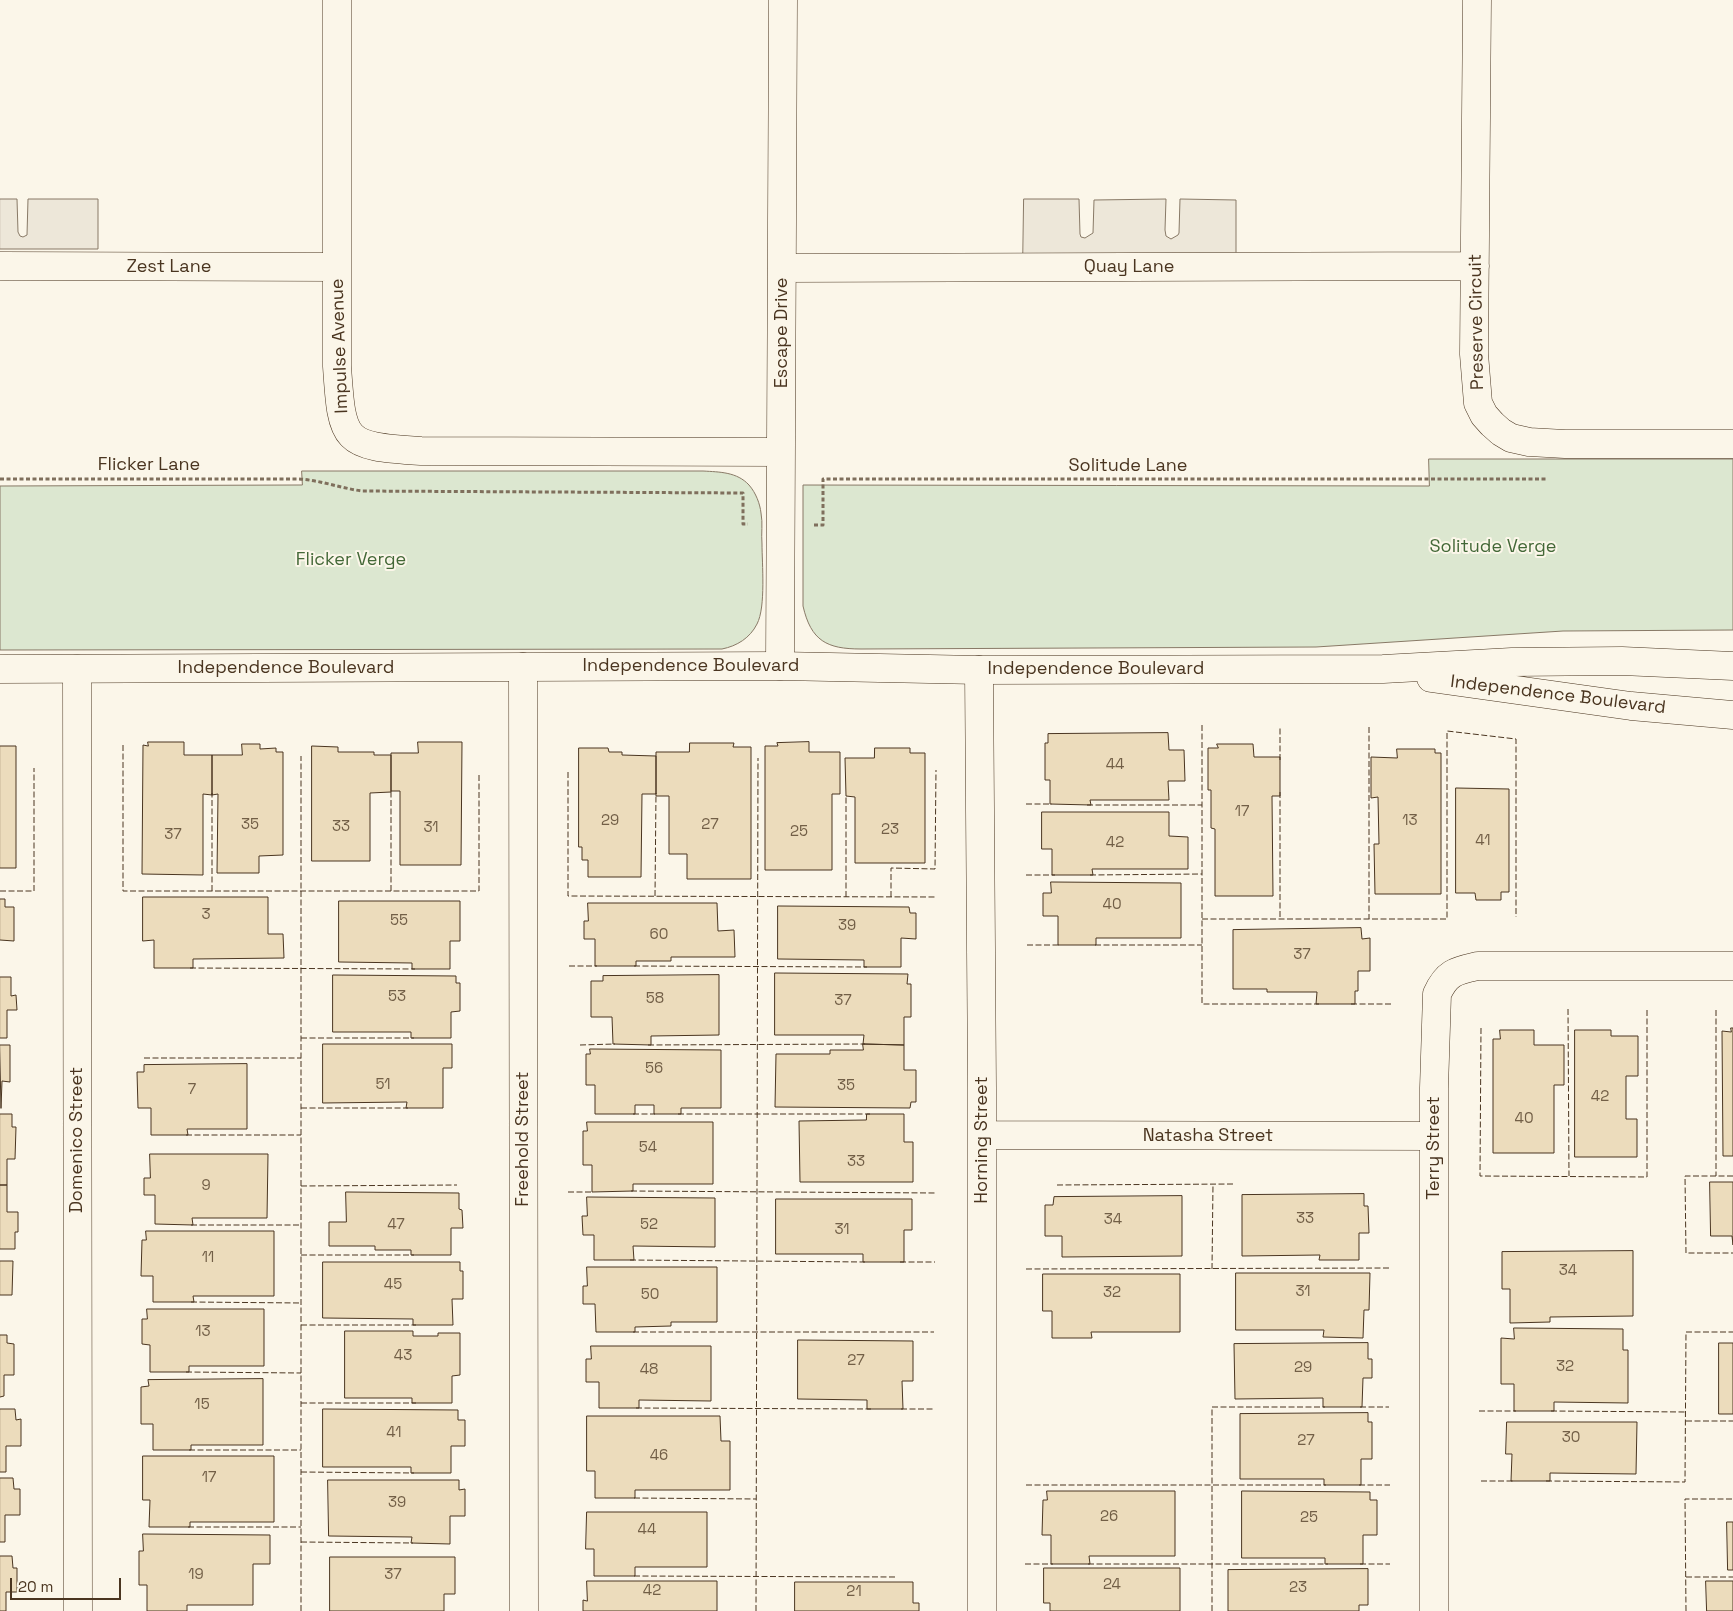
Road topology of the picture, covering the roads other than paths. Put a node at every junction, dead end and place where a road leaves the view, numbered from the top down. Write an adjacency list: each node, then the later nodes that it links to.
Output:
1 (337, 0): 6 (street, Impulse Avenue)
2 (783, 0): 7 (street, Escape Drive)
3 (1477, 0): 5 (street, Preserve Circuit)
4 (0, 266): 6 (street, Zest Lane)
5 (1475, 266): 7 (street, Quay Lane); 8 (street, Preserve Circuit)
6 (337, 267): 9 (street, Impulse Avenue)
7 (782, 268): 9 (street, Escape Drive)
8 (1733, 444)
9 (781, 452): 10 (street, Escape Drive)
10 (780, 666): 12 (street, Independence Boulevard); 16 (street, Independence Boulevard)
11 (1732, 666): 15 (street, Independence Boulevard)
12 (523, 667): 14 (street, Independence Boulevard); 22 (street, Freehold Street)
13 (0, 669): 14 (street, Independence Boulevard)
14 (76, 669): 21 (street, Domenico Street)
15 (1383, 669): 16 (street, Independence Boulevard); 17 (street, Independence Boulevard)
16 (979, 670): 19 (street, Horning Street)
17 (1733, 715)
18 (1733, 966): 20 (street, Terry Street)
19 (982, 1135): 20 (street, Natasha Street); 23 (street, Horning Street)
20 (1434, 1136): 24 (street, Terry Street)
21 (78, 1611)
22 (524, 1611)
23 (982, 1611)
24 (1434, 1611)

